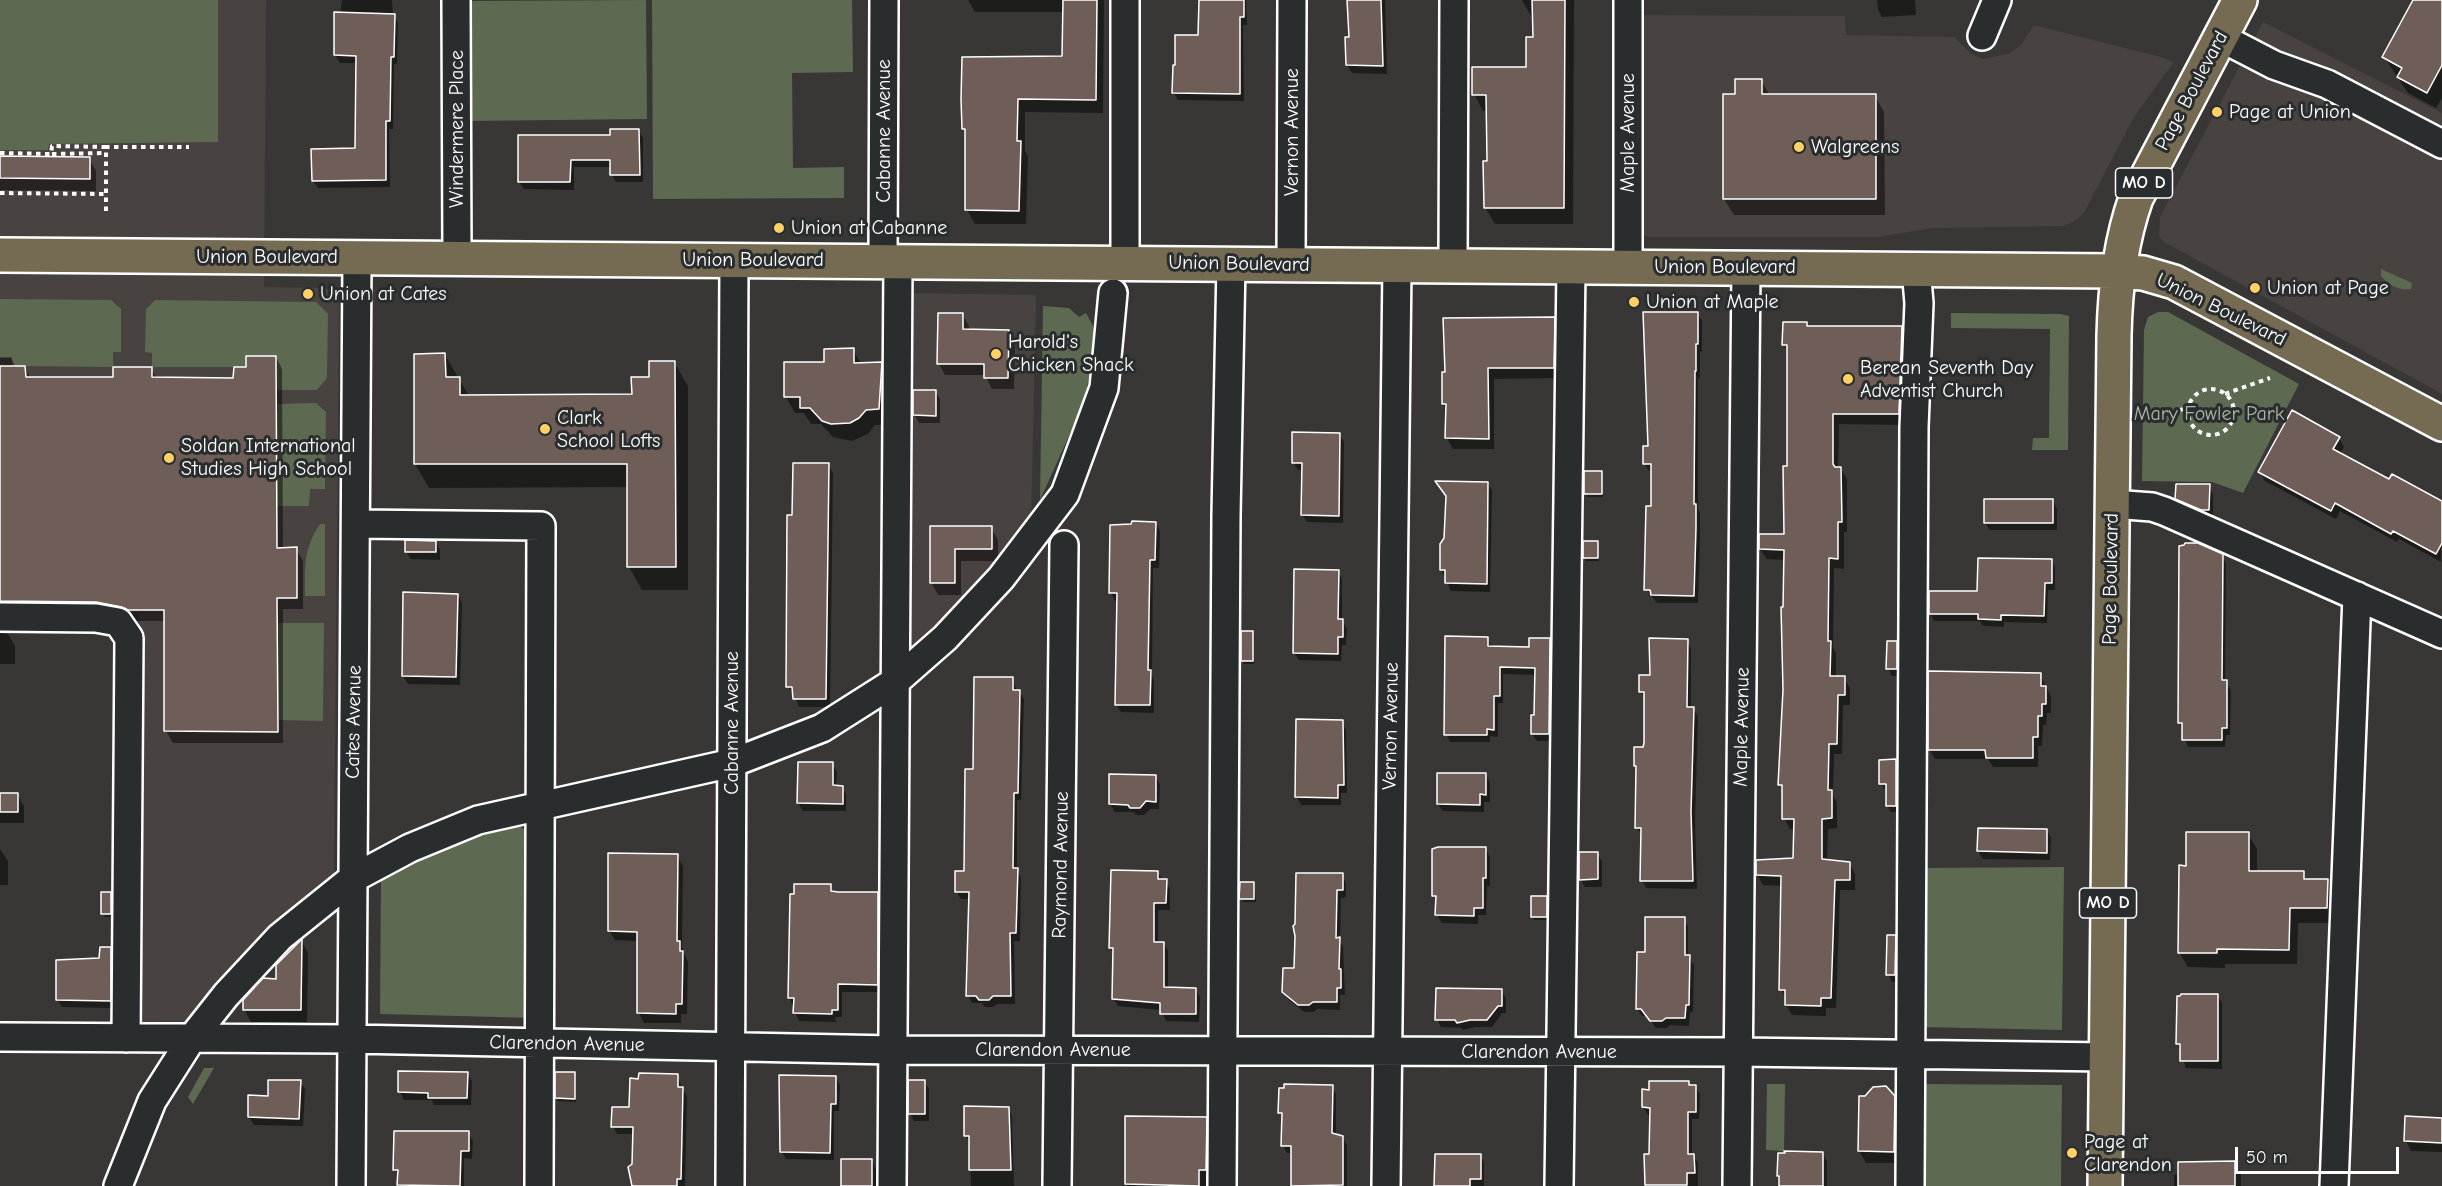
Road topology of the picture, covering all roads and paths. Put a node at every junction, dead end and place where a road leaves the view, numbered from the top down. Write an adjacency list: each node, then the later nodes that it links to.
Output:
1 (456, 0): 22 (street, Windermere Place)
2 (884, 0): 24 (street, Cabanne Avenue)
3 (1125, 0): 25 (street)
4 (1292, 0): 27 (street, Vernon Avenue)
5 (1454, 0): 28 (street)
6 (1628, 0): 31 (street, Maple Avenue)
7 (1997, 0): 9 (street)
8 (2240, 0): 10 (main road, Page Boulevard / MO D)
9 (1982, 36)
10 (2220, 37): 11 (street); 34 (main road, Page Boulevard / MO D)
11 (2442, 144)
12 (106, 147): 13 (path); 15 (path); 16 (path)
13 (189, 147)
14 (0, 153): 16 (path)
15 (106, 153): 16 (path); 18 (path)
16 (51, 154)
17 (0, 194): 18 (path)
18 (106, 194): 19 (path)
19 (106, 211)
20 (0, 255): 21 (main road, Union Boulevard)
21 (357, 258): 22 (main road, Union Boulevard); 42 (street, Cates Avenue)
22 (457, 258): 23 (main road, Union Boulevard)
23 (734, 260): 24 (main road, Union Boulevard); 48 (street, Cabanne Avenue)
24 (891, 261): 25 (main road, Union Boulevard); 47 (street, Cabanne Avenue)
25 (1125, 263): 26 (main road, Union Boulevard)
26 (1231, 264): 27 (main road, Union Boulevard); 58 (street)
27 (1292, 264): 29 (main road, Union Boulevard)
28 (1453, 265): 29 (main road, Union Boulevard); 30 (main road, Union Boulevard)
29 (1397, 266): 61 (street, Vernon Avenue)
30 (1571, 267): 31 (main road, Union Boulevard); 60 (street)
31 (1628, 267): 32 (main road, Union Boulevard)
32 (1746, 268): 33 (main road, Union Boulevard); 62 (street, Maple Avenue)
33 (1916, 269): 34 (main road, Union Boulevard); 63 (street)
34 (2117, 271): 40 (main road, Union Boulevard); 41 (main road, Page Boulevard / MO D)
35 (1113, 293): 47 (street)
36 (2270, 378): 37 (path)
37 (2225, 394): 38 (path); 38 (path)
38 (2189, 407): 39 (path)
39 (2153, 419)
40 (2442, 424)
41 (2112, 504): 44 (street); 64 (main road, Page Boulevard / MO D)
42 (356, 524): 49 (street); 50 (street, Cates Avenue)
43 (1064, 545): 59 (street, Raymond Avenue)
44 (2356, 596): 46 (street); 77 (street)
45 (0, 617): 52 (street)
46 (2442, 634)
47 (896, 681): 48 (street); 57 (street, Cabanne Avenue)
48 (732, 763): 49 (street); 56 (street, Cabanne Avenue)
49 (542, 805): 50 (street); 55 (street)
50 (352, 879): 53 (street); 54 (street, Cates Avenue)
51 (0, 1037): 52 (street, Clarendon Avenue)
52 (126, 1038): 53 (street, Clarendon Avenue)
53 (192, 1038): 54 (street, Clarendon Avenue); 65 (street)
54 (352, 1039): 55 (street, Clarendon Avenue); 66 (street, Cates Avenue)
55 (540, 1043): 56 (street, Clarendon Avenue); 67 (street)
56 (732, 1047): 57 (street, Clarendon Avenue); 68 (street, Cabanne Avenue)
57 (893, 1050): 59 (street, Clarendon Avenue); 69 (street, Cabanne Avenue)
58 (1223, 1050): 59 (street, Clarendon Avenue); 61 (street, Clarendon Avenue); 71 (street)
59 (1059, 1051): 70 (street, Raymond Avenue)
60 (1560, 1051): 61 (street, Clarendon Avenue); 62 (street, Clarendon Avenue); 73 (street)
61 (1387, 1052): 72 (street, Vernon Avenue)
62 (1739, 1052): 63 (street, Clarendon Avenue); 74 (street, Maple Avenue)
63 (1911, 1056): 64 (street, Clarendon Avenue); 75 (street)
64 (2107, 1057): 76 (main road, Page Boulevard / MO D)
65 (118, 1186)
66 (351, 1186)
67 (539, 1186)
68 (730, 1186)
69 (892, 1186)
70 (1057, 1186)
71 (1222, 1186)
72 (1386, 1186)
73 (1559, 1186)
74 (1737, 1186)
75 (1910, 1186)
76 (2105, 1186)
77 (2334, 1186)

